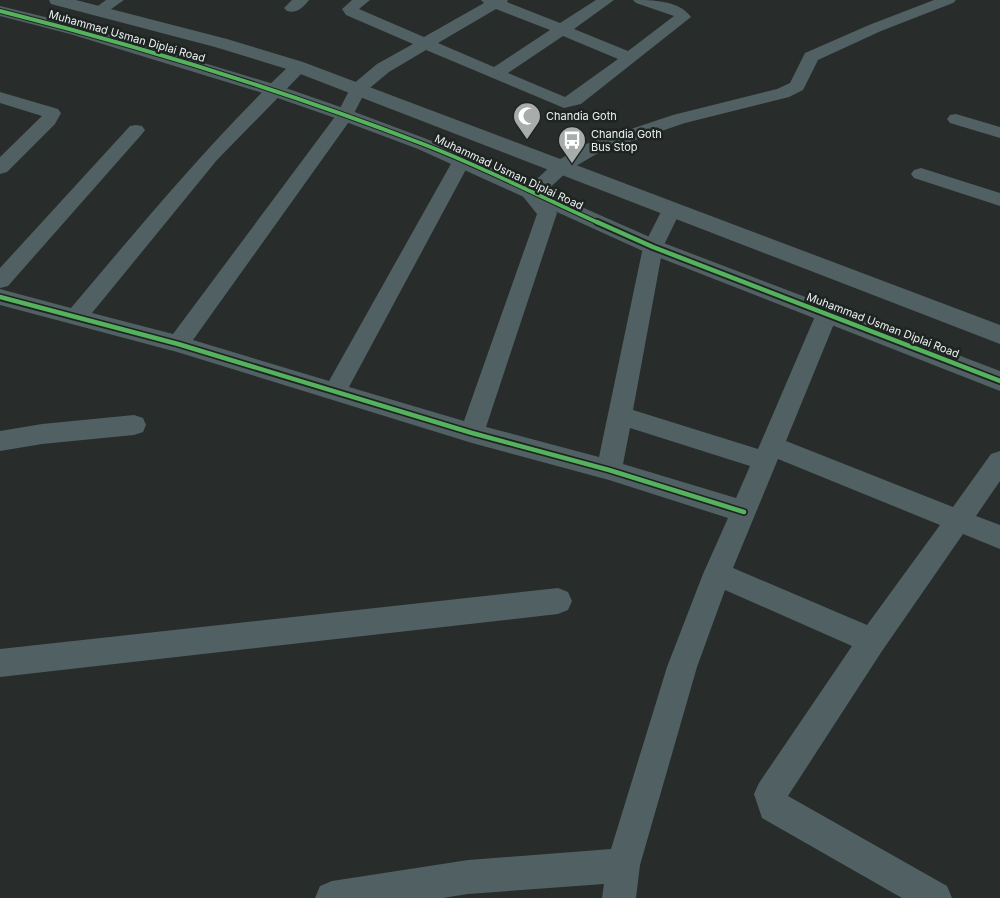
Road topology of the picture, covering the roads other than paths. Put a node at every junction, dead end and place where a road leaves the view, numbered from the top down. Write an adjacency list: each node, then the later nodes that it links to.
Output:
1 (57, 0): 7 (street, Muhammad Usman Diplai Road)
2 (362, 0): 10 (street)
3 (606, 0): 9 (street)
4 (641, 0): 11 (street)
5 (948, 0): 22 (street)
6 (495, 1): 9 (street); 10 (street)
7 (107, 6): 12 (street, Muhammad Usman Diplai Road)
8 (0, 11): 15 (street, Muhammad Usman Diplai Road)
9 (561, 30): 11 (street); 13 (street)
10 (425, 44): 13 (street); 14 (street)
11 (629, 57): 13 (street)
12 (298, 67): 14 (street, Muhammad Usman Diplai Road); 15 (street)
13 (495, 74)
14 (358, 88): 17 (street); 22 (street, Muhammad Usman Diplai Road)
15 (273, 90): 17 (street, Muhammad Usman Diplai Road); 32 (street)
16 (0, 97): 23 (street)
17 (345, 115): 21 (street, Muhammad Usman Diplai Road); 34 (street)
18 (956, 119): 20 (street)
19 (136, 130): 29 (street)
20 (1000, 133)
21 (462, 162): 25 (street, Muhammad Usman Diplai Road); 36 (street)
22 (562, 166): 25 (street); 27 (street, Muhammad Usman Diplai Road)
23 (0, 168)
24 (921, 174): 26 (street)
25 (531, 194): 28 (street, Muhammad Usman Diplai Road); 39 (street)
26 (1000, 200)
27 (670, 210): 28 (street); 33 (street, Muhammad Usman Diplai Road)
28 (653, 248): 31 (street, Muhammad Usman Diplai Road); 37 (street)
29 (0, 282)
30 (0, 297): 32 (street)
31 (827, 314): 35 (street, Muhammad Usman Diplai Road); 41 (street)
32 (77, 316): 34 (street)
33 (1000, 335)
34 (178, 344): 36 (street)
35 (1000, 381)
36 (335, 391): 39 (street)
37 (620, 415): 41 (street); 43 (street)
38 (134, 425): 40 (street)
39 (472, 433): 43 (street)
40 (0, 441)
41 (768, 453): 44 (street); 45 (street)
42 (1000, 461): 45 (street)
43 (609, 470): 44 (street)
44 (744, 512): 47 (street)
45 (958, 521): 46 (street); 49 (street)
46 (1000, 537)
47 (717, 574): 49 (street); 51 (street)
48 (558, 601): 50 (street)
49 (872, 641): 54 (street)
50 (0, 663)
51 (623, 865): 52 (street); 53 (street)
52 (332, 898)
53 (619, 898)
54 (935, 898)

